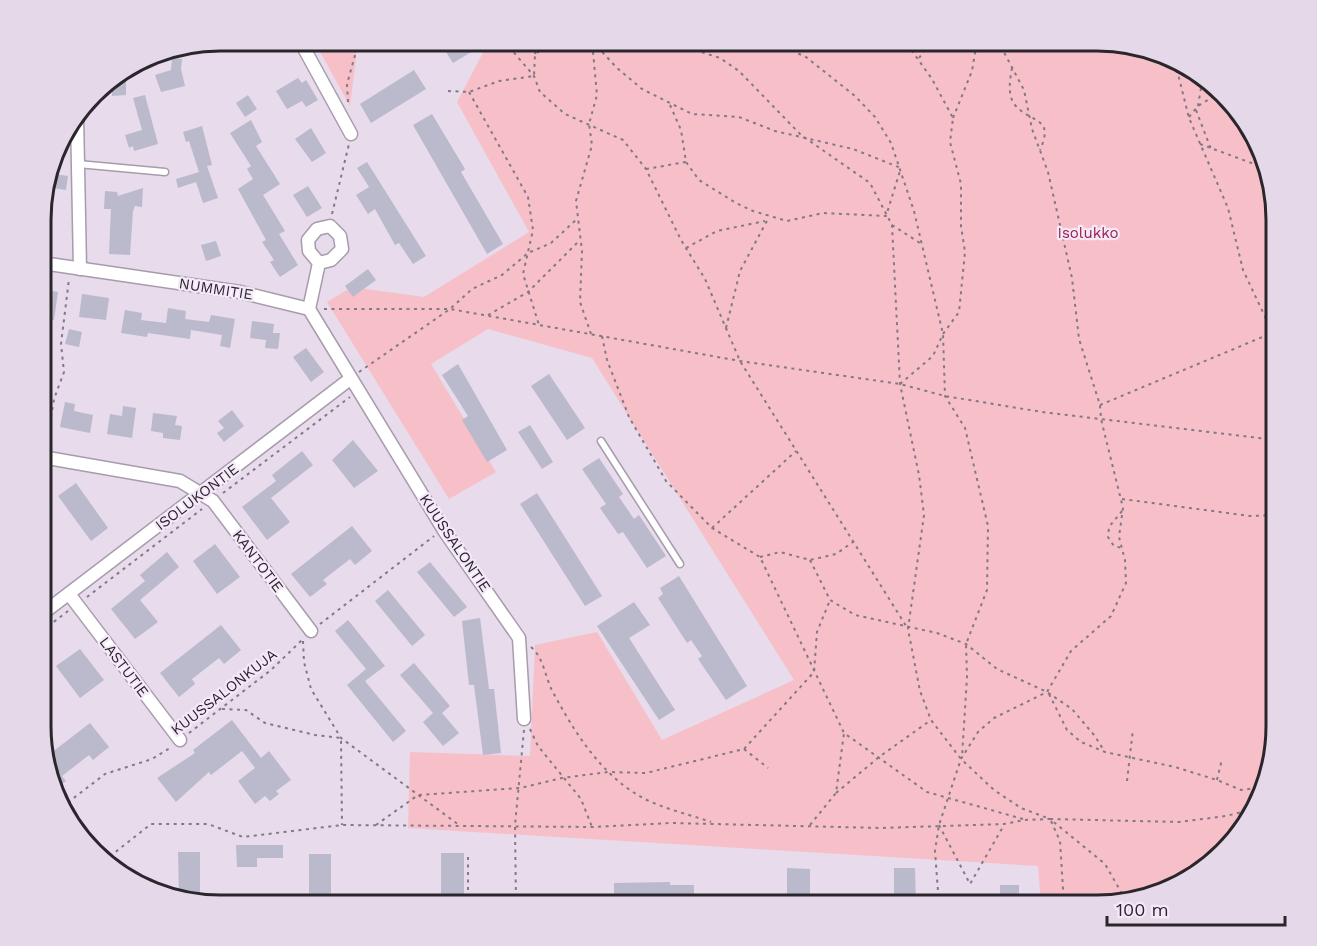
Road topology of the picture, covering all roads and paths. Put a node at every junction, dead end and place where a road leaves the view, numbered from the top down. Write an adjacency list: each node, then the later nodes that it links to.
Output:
1 (306, 51): 32 (street)
2 (356, 51): 23 (path)
3 (513, 51): 18 (path)
4 (535, 51): 14 (path)
5 (540, 51): 14 (path)
6 (593, 51): 30 (path)
7 (601, 51): 24 (path)
8 (698, 51): 33 (path)
9 (793, 51): 40 (path)
10 (913, 51): 15 (path)
11 (924, 51): 15 (path)
12 (975, 51): 28 (path)
13 (1004, 51): 16 (path)
14 (535, 54): 18 (path)
15 (919, 58): 28 (path)
16 (1012, 66): 27 (path); 27 (path)
17 (1176, 70): 29 (path)
18 (534, 76): 21 (path); 30 (path)
19 (1201, 87): 25 (path)
20 (448, 91): 21 (path)
21 (469, 92): 52 (path)
22 (1213, 97): 25 (path)
23 (349, 104)
24 (670, 105): 33 (path); 37 (path)
25 (1198, 106): 26 (path)
26 (1196, 110): 29 (path); 35 (path)
27 (1029, 115): 36 (path); 36 (path)
28 (953, 118): 64 (path)
29 (1189, 118): 34 (path)
30 (588, 124): 41 (path); 45 (path)
31 (77, 130): 38 (street)
32 (351, 134): 48 (path)
33 (801, 135): 40 (path); 44 (path)
34 (1200, 144): 35 (path); 60 (path)
35 (1212, 149): 39 (path)
36 (1040, 150): 71 (path)
37 (686, 162): 41 (path); 43 (path)
38 (78, 164): 42 (lane); 55 (street)
39 (1257, 165)
40 (901, 168): 44 (path); 50 (path)
41 (645, 169): 51 (path)
42 (165, 172)
43 (769, 216): 44 (path); 46 (path)
44 (886, 216): 47 (path)
45 (577, 219): 49 (path); 52 (path)
46 (767, 220): 51 (path); 62 (path)
47 (892, 225): 50 (path); 69 (path)
48 (330, 226): 53 (street); 53 (street)
49 (580, 240): 56 (path); 63 (path)
50 (921, 244): 64 (path)
51 (686, 248): 62 (path)
52 (528, 253): 56 (path); 58 (path)
53 (319, 263): 57 (street)
54 (51, 264): 55 (street, NUMMITIE)
55 (76, 268): 57 (street, NUMMITIE); 72 (path)
56 (528, 292): 59 (path); 61 (path)
57 (309, 309): 58 (path); 68 (street)
58 (450, 309): 59 (path); 68 (path)
59 (487, 316): 61 (path)
60 (1266, 318)
61 (539, 325): 63 (path)
62 (726, 328): 67 (path)
63 (591, 334): 65 (path)
64 (943, 334): 69 (path); 70 (path)
65 (602, 336): 67 (path); 83 (path)
66 (1266, 336): 71 (path)
67 (740, 361): 69 (path); 76 (path)
68 (350, 379): 78 (street, ISOLUKONTIE); 82 (street, KUUSSALONTIE)
69 (900, 384): 70 (path); 94 (path)
70 (945, 396): 73 (path); 97 (path)
71 (1100, 405): 73 (path)
72 (51, 417)
73 (1101, 419): 74 (path); 79 (path)
74 (1266, 439)
75 (601, 441): 88 (lane)
76 (796, 451): 83 (path); 84 (path)
77 (51, 459): 78 (street)
78 (204, 493): 89 (street, ISOLUKONTIE); 95 (street, KANTOTIE)
79 (1122, 500): 80 (path); 81 (path)
80 (1124, 508): 85 (path); 85 (path)
81 (1266, 515)
82 (443, 528): 95 (path, KUUSSALONKUJA); 96 (street, KUUSSALONTIE)
83 (712, 528): 86 (path)
84 (854, 542): 87 (path); 94 (path)
85 (1122, 548): 99 (path)
86 (760, 557): 87 (path); 98 (path)
87 (810, 560): 90 (path)
88 (680, 564)
89 (69, 594): 91 (street, LASTUTIE); 92 (street, ISOLUKONTIE)
90 (830, 600): 94 (path); 98 (path)
91 (77, 605): 93 (path); 106 (street, LASTUTIE)
92 (51, 607)
93 (51, 625)
94 (908, 628): 97 (path); 102 (path)
95 (307, 635): 100 (path, KUUSSALONKUJA); 105 (path)
96 (519, 638): 101 (street); 114 (path)
97 (966, 644): 99 (path); 111 (path)
98 (814, 672): 104 (path); 107 (path)
99 (1047, 692): 108 (path); 108 (path); 111 (path)
100 (220, 709): 105 (path); 106 (path, KUUSSALONKUJA)
101 (524, 718): 115 (path); 118 (path)
102 (931, 720): 109 (path); 111 (path)
103 (1133, 729): 110 (path)
104 (844, 733): 109 (path); 120 (path)
105 (341, 738): 121 (path); 129 (path)
106 (180, 740): 123 (path, KUUSSALONKUJA)
107 (744, 749): 113 (path); 114 (path)
108 (1105, 752): 110 (path)
109 (879, 757): 120 (path); 122 (path)
110 (1129, 758): 116 (path); 117 (path)
111 (962, 759): 122 (path); 125 (path)
112 (1222, 759): 116 (path)
113 (768, 768)
114 (608, 772): 115 (path); 127 (path)
115 (562, 778): 118 (path); 135 (path)
116 (1217, 780): 119 (path)
117 (1127, 781)
118 (520, 788): 121 (path); 132 (path)
119 (1254, 788)
120 (836, 793): 133 (path)
121 (418, 795): 130 (path); 131 (path)
122 (947, 796): 126 (path); 134 (path)
123 (69, 802)
124 (1243, 811): 125 (path)
125 (1050, 819): 126 (path); 138 (path); 142 (path)
126 (1024, 820): 128 (path)
127 (714, 823): 133 (path); 135 (path)
128 (1004, 824): 134 (path); 134 (path)
129 (342, 825): 130 (path); 136 (path)
130 (376, 825): 131 (path)
131 (459, 825): 132 (path)
132 (515, 825): 135 (path); 140 (path)
133 (810, 825): 134 (path)
134 (939, 825): 141 (path)
135 (592, 826)
136 (111, 855)
137 (468, 856): 139 (path)
138 (1122, 893)
139 (468, 895)
140 (516, 895)
141 (938, 895)
142 (1064, 895)

